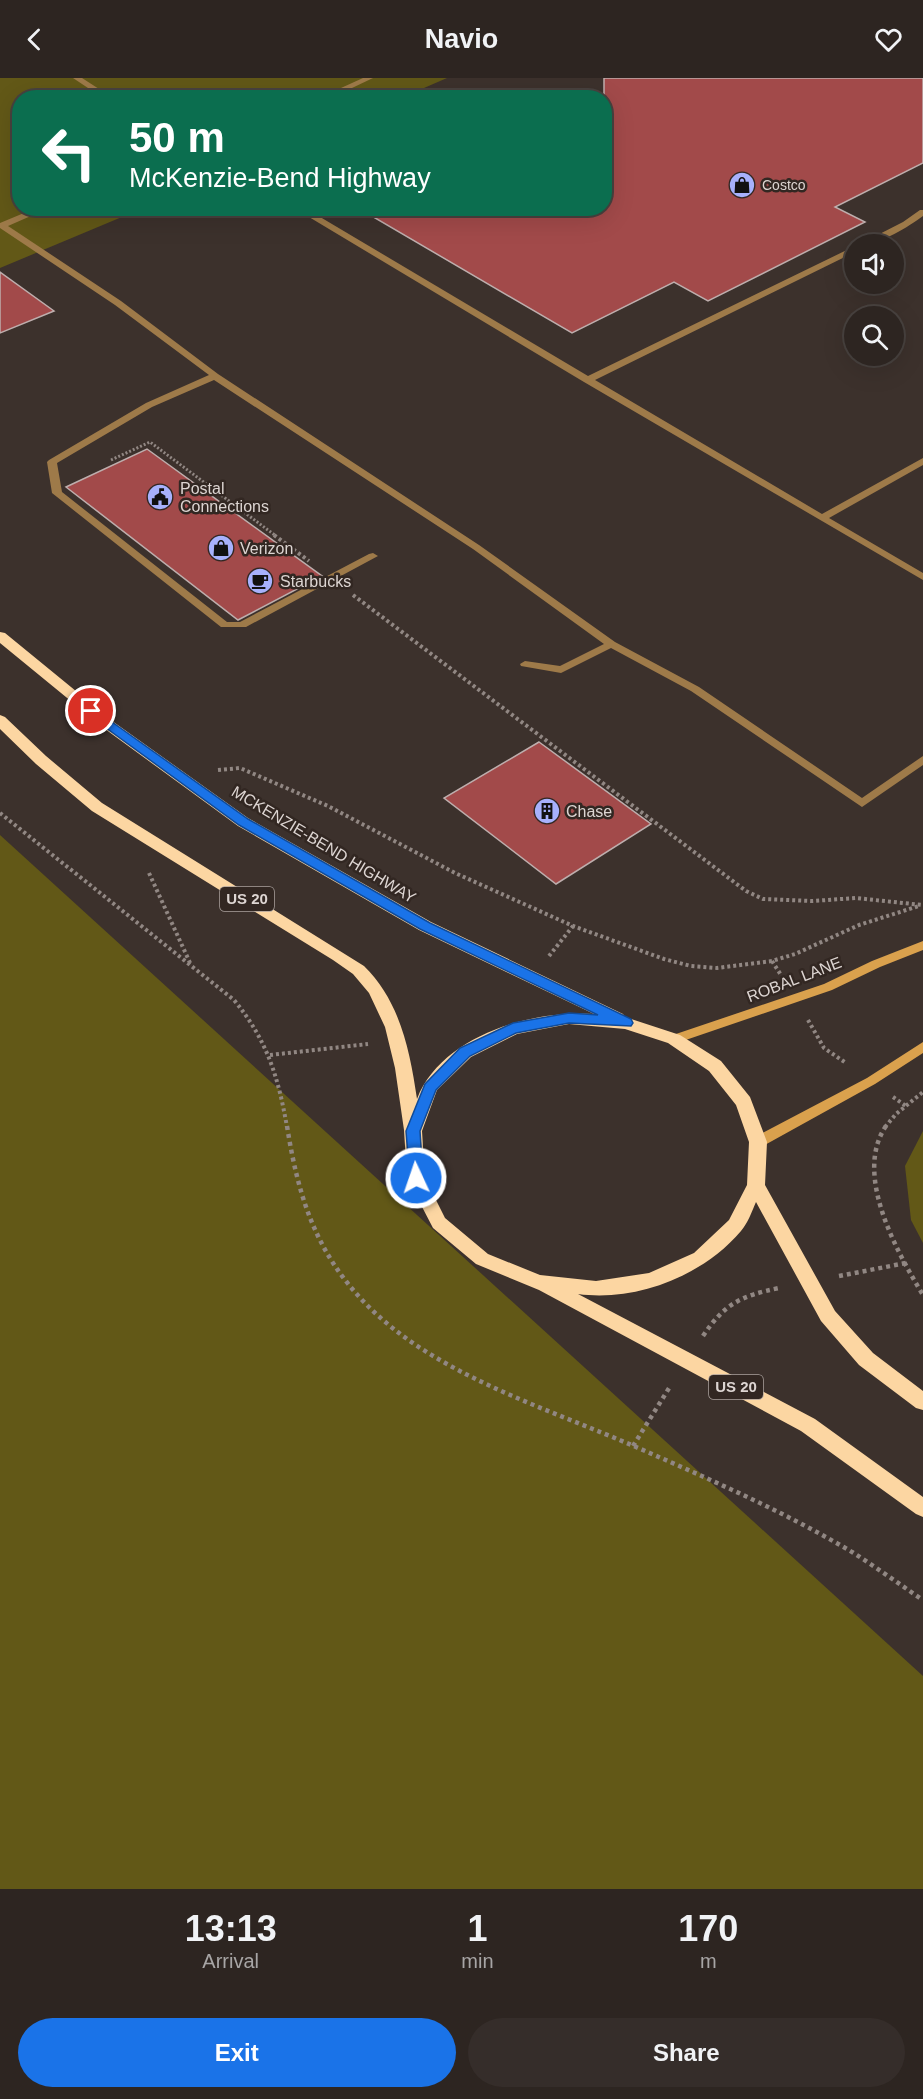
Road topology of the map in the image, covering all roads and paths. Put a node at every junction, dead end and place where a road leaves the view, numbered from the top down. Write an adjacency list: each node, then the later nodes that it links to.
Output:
1 (77, 78): 3 (lane)
2 (369, 78): 4 (lane)
3 (96, 90)
4 (341, 90)
5 (923, 212): 9 (lane)
6 (25, 216): 8 (lane)
7 (311, 216): 12 (lane)
8 (0, 226): 11 (lane)
9 (885, 234)
10 (844, 254): 12 (lane)
11 (215, 376): 18 (lane); 20 (lane)
12 (587, 380): 15 (lane)
13 (109, 461): 18 (path)
14 (923, 461): 15 (lane)
15 (822, 518): 17 (lane)
16 (373, 556): 18 (lane)
17 (923, 577)
18 (332, 579): 26 (path)
19 (0, 636): 31 (highway, MCKENZIE-BEND HIGHWAY)
20 (611, 644): 21 (lane); 23 (lane)
21 (525, 664)
22 (0, 720): 25 (highway, US 20)
23 (923, 760)
24 (240, 768): 27 (path)
25 (128, 826): 30 (path); 35 (highway, US 20)
26 (923, 905): 29 (path)
27 (573, 926): 29 (path); 31 (path)
28 (923, 945): 32 (main road, ROBAL LANE)
29 (772, 961): 32 (path)
30 (192, 967)
31 (532, 977): 33 (highway, MCKENZIE-BEND HIGHWAY)
32 (795, 999): 34 (main road, ROBAL LANE); 38 (path)
33 (626, 1023): 34 (highway); 41 (highway)
34 (674, 1039): 42 (highway)
35 (398, 1040): 37 (path); 41 (highway, US 20)
36 (923, 1047): 38 (main road)
37 (270, 1055)
38 (871, 1081): 40 (path); 42 (main road)
39 (923, 1092): 40 (path)
40 (906, 1106): 44 (path)
41 (413, 1131): 45 (highway)
42 (758, 1142): 43 (highway)
43 (756, 1185): 45 (highway); 46 (highway)
44 (906, 1263): 46 (path); 47 (path)
45 (539, 1282): 48 (highway, US 20)
46 (808, 1282): 48 (path); 49 (highway)
47 (923, 1294)
48 (687, 1361): 50 (path); 51 (highway, US 20)
49 (923, 1402)
50 (633, 1446)
51 (923, 1508)

